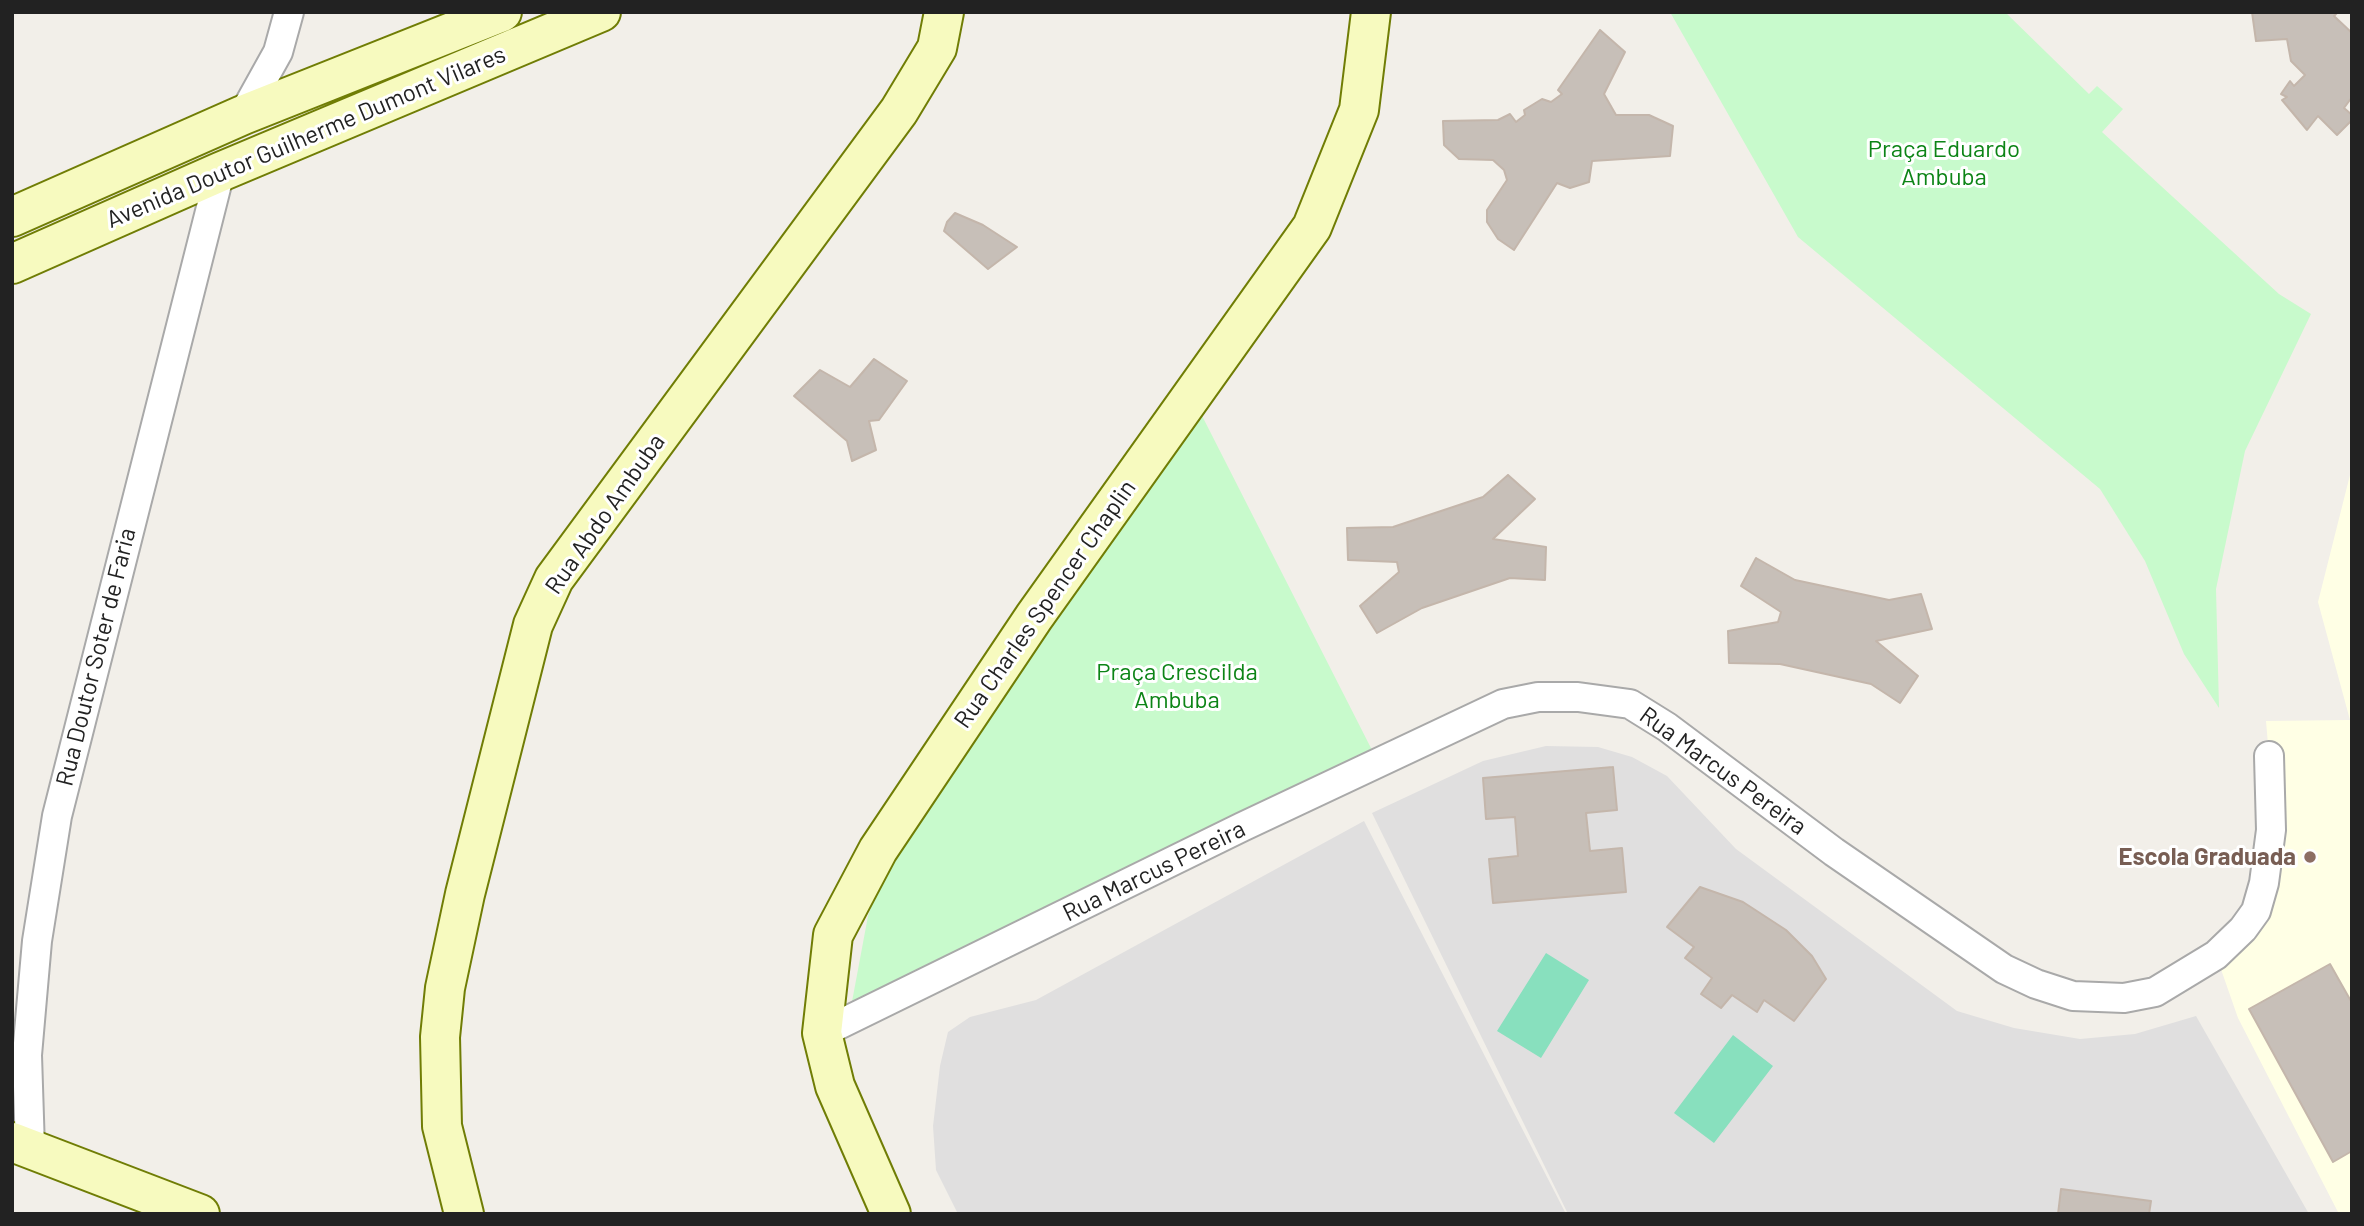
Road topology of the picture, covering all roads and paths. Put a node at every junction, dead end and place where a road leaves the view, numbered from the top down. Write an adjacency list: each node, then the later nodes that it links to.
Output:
1 (289, 12): 6 (street)
2 (502, 12): 6 (main road, Avenida Doutor Guilherme Dumont Vilares)
3 (601, 12): 7 (main road, Avenida Doutor Guilherme Dumont Vilares)
4 (944, 12): 14 (main road, Rua Abdo Ambuba)
5 (1371, 12): 11 (main road, Rua Charles Spencer Chaplin)
6 (243, 115): 8 (main road, Avenida Doutor Guilherme Dumont Vilares)
7 (220, 172): 9 (main road, Avenida Doutor Guilherme Dumont Vilares); 12 (street, Rua Doutor Soter de Faria)
8 (12, 217)
9 (12, 264)
10 (2269, 755): 11 (street, Rua Marcus Pereira)
11 (822, 1033): 15 (main road, Rua Charles Spencer Chaplin)
12 (21, 1146): 13 (main road)
13 (200, 1214)
14 (464, 1214)
15 (891, 1214)

